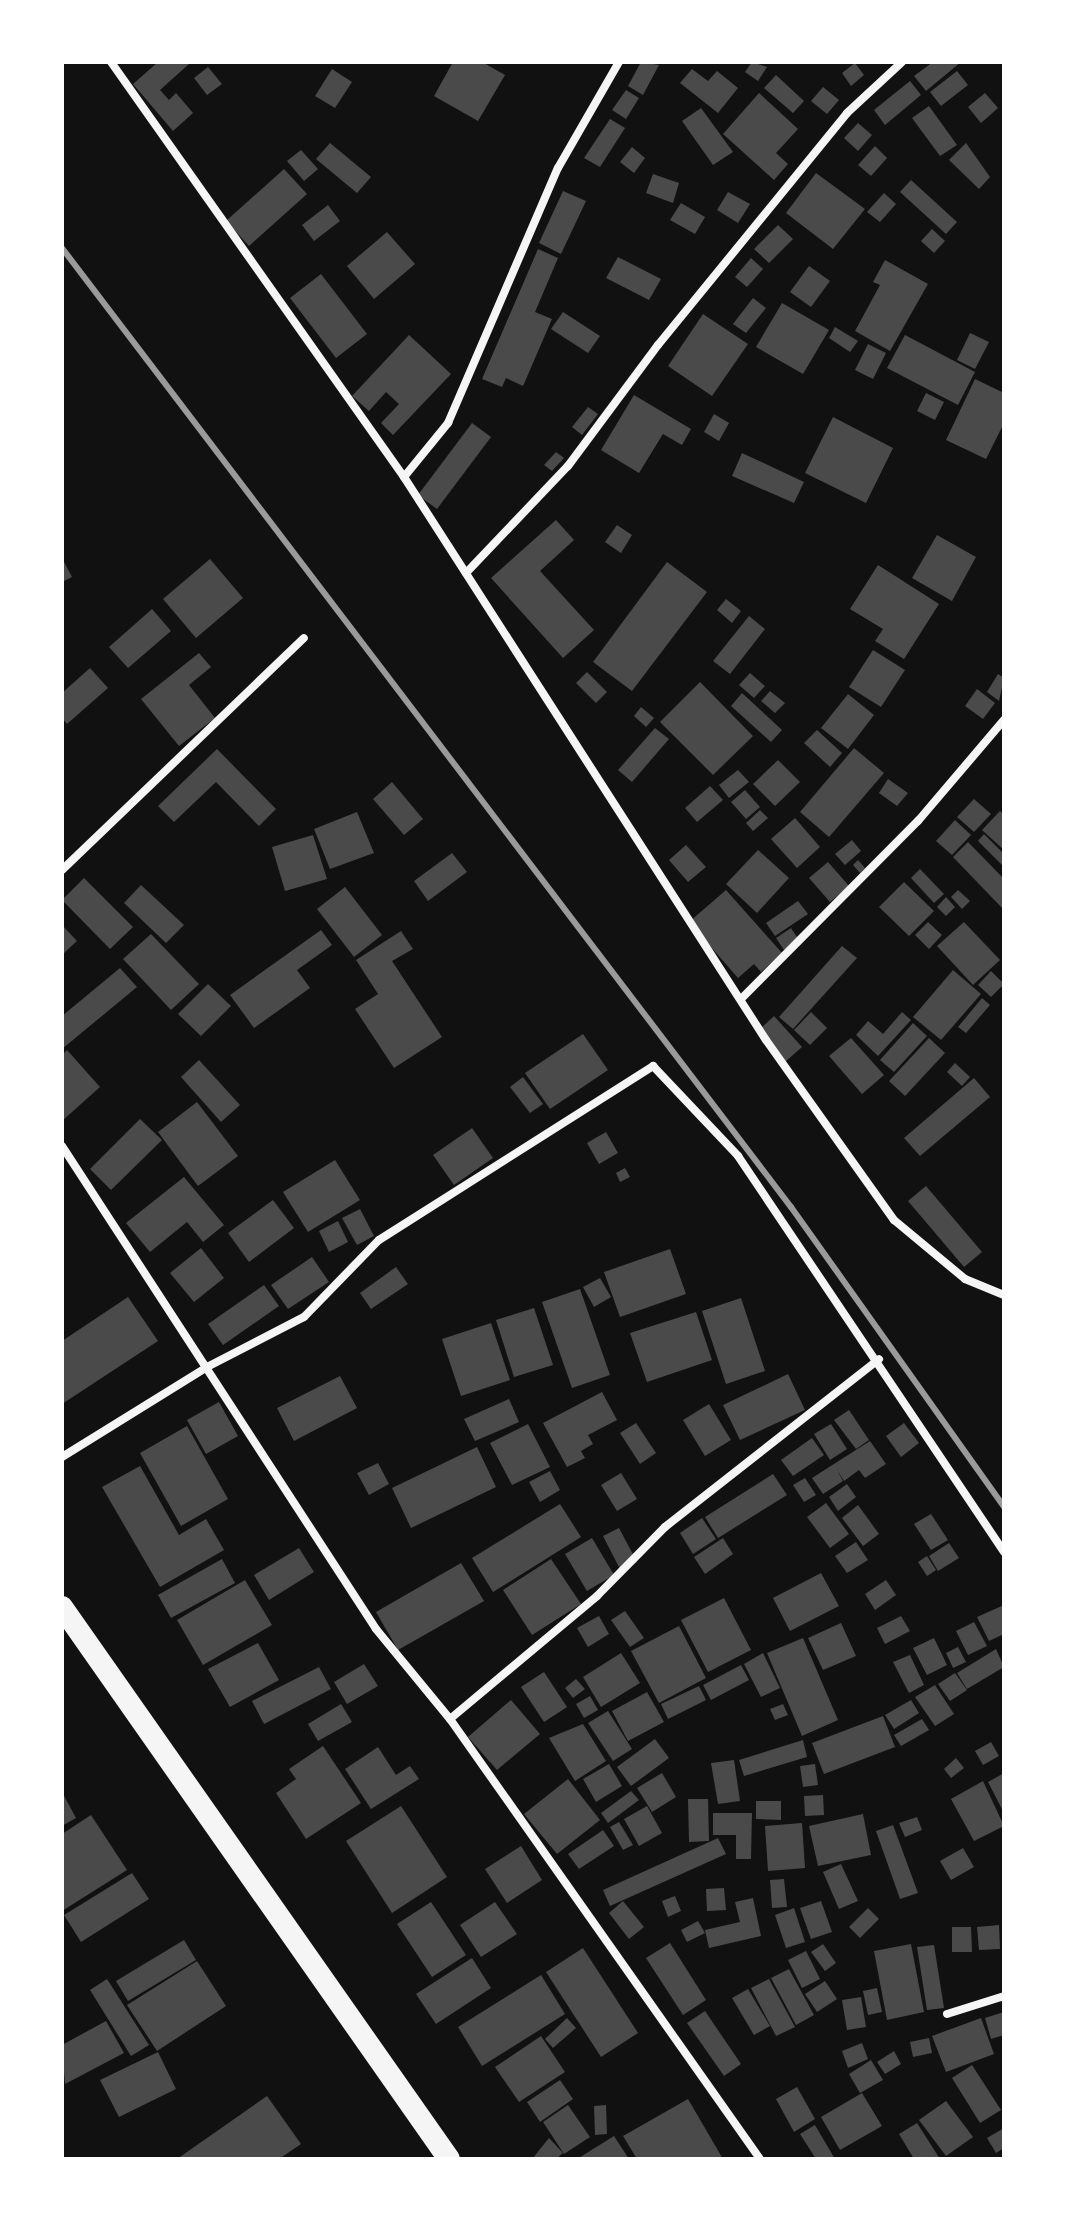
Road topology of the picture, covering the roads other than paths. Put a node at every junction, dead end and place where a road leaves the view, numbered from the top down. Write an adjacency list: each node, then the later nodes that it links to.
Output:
1 (111, 62): 4 (street)
2 (619, 62): 4 (street)
3 (902, 62): 5 (street)
4 (404, 477): 5 (street)
5 (466, 573): 9 (street)
6 (304, 638): 8 (street)
7 (1004, 720): 9 (street)
8 (62, 870)
9 (742, 998): 11 (street)
10 (62, 1146): 13 (street)
11 (1004, 1295)
12 (879, 1359): 13 (street); 15 (street); 17 (street)
13 (209, 1366): 14 (street); 17 (street)
14 (62, 1457)
15 (1004, 1552)
16 (62, 1607): 20 (highway)
17 (450, 1719): 21 (street)
18 (1004, 1996): 19 (street)
19 (947, 2014)
20 (441, 2156)
21 (760, 2159)

